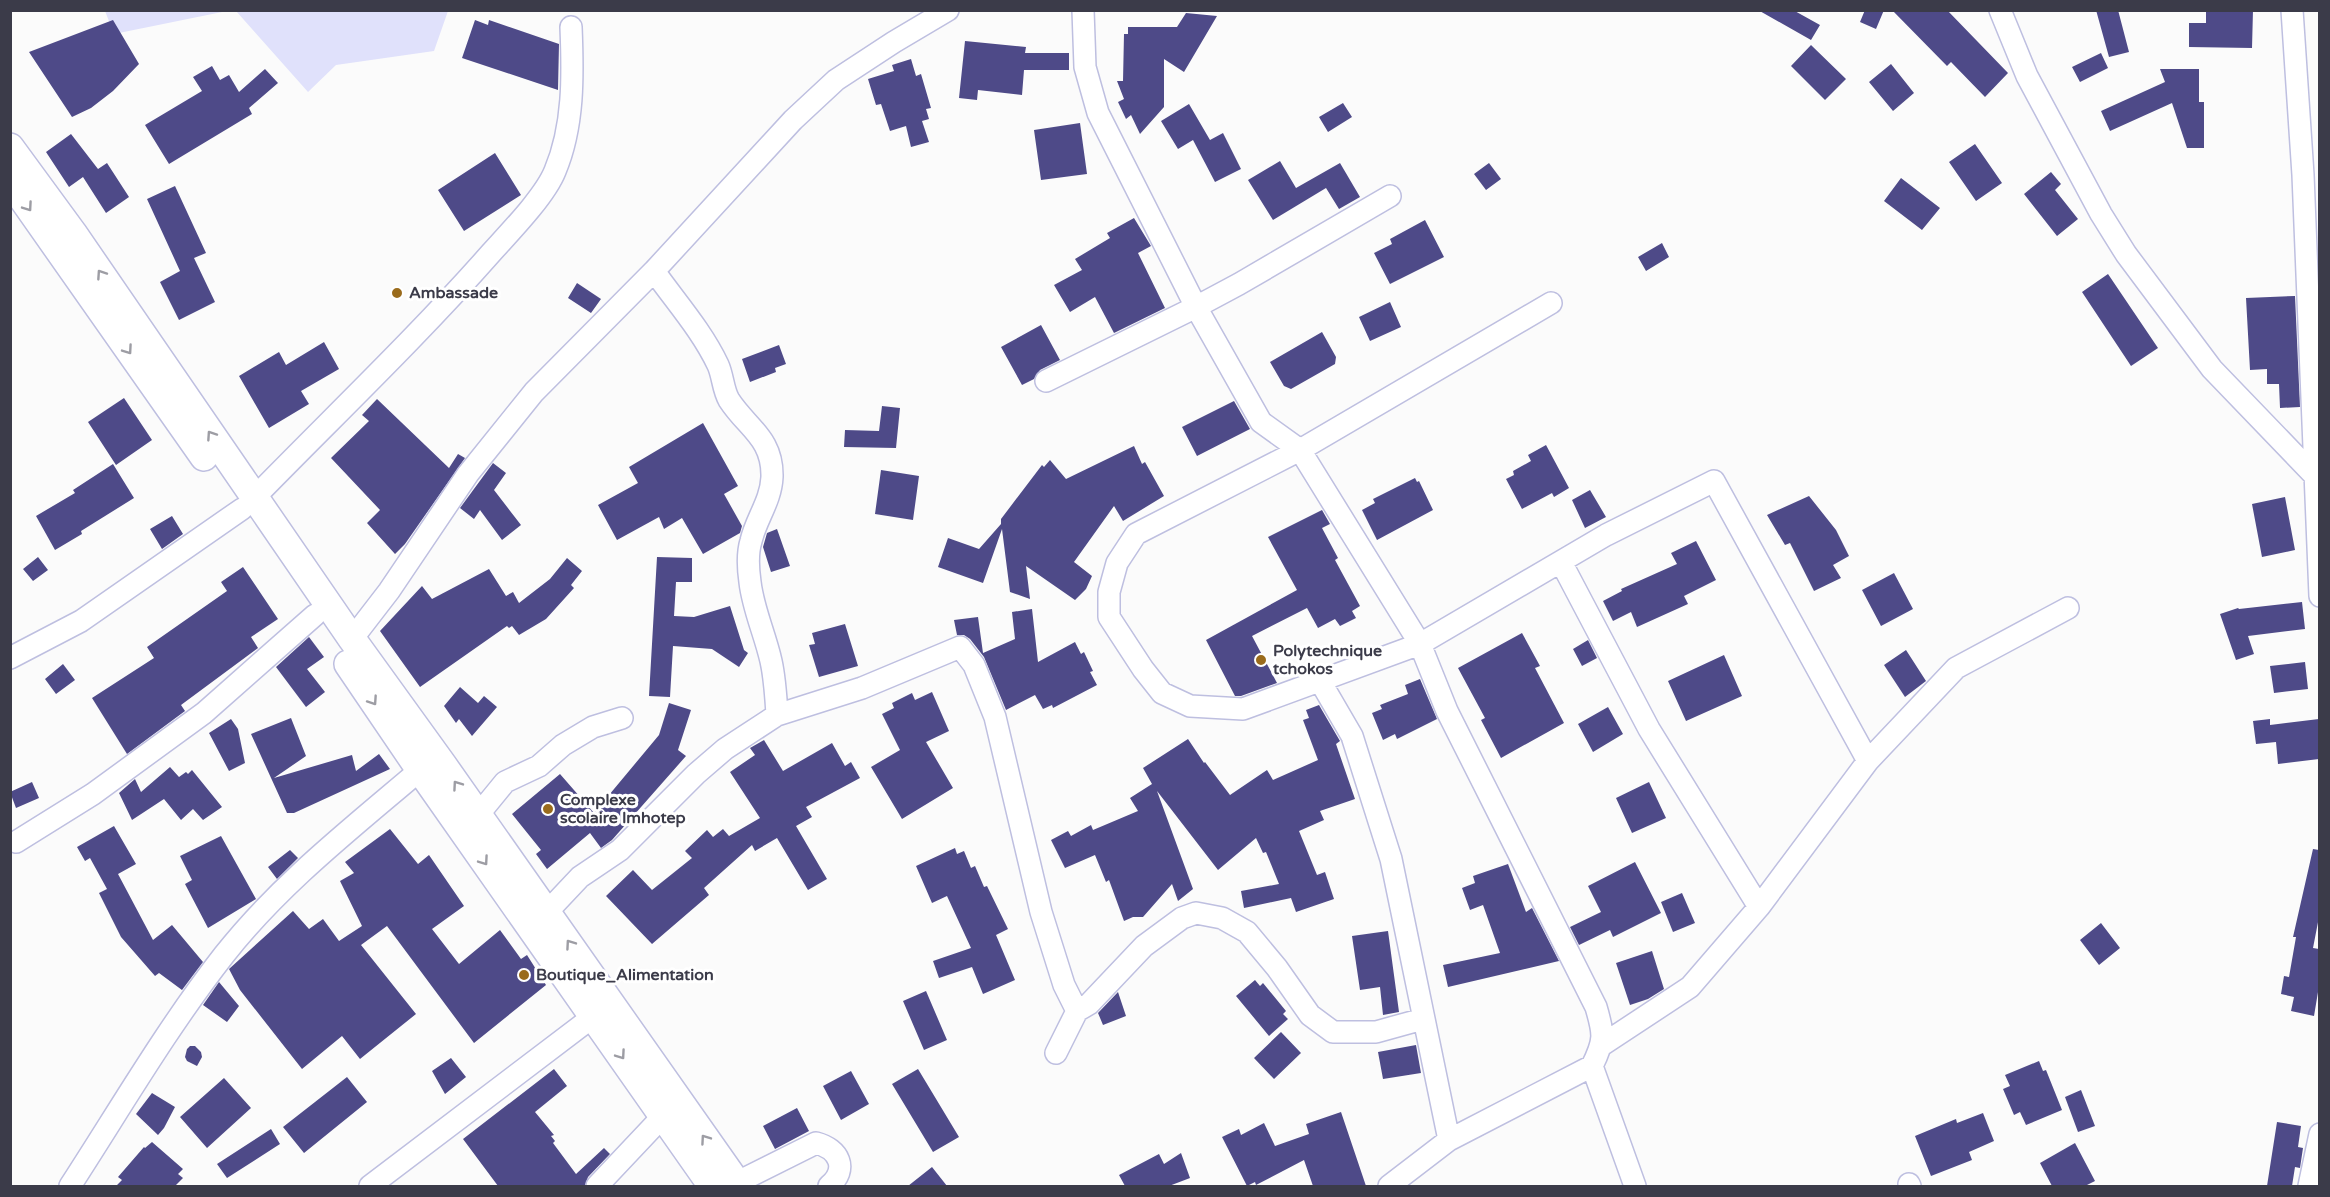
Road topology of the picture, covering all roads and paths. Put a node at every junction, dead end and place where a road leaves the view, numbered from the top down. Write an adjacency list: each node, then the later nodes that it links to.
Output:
1 (948, 10): 9 (street)
2 (1083, 10): 11 (street)
3 (2000, 10): 14 (street)
4 (2292, 10): 14 (street)
5 (571, 27): 15 (street)
6 (10, 147): 15 (main road, one-way to 6)
7 (10, 181): 15 (main road, one-way to 15)
8 (1390, 196): 11 (street)
9 (654, 272): 20 (street); 24 (street)
10 (1551, 303): 13 (street)
11 (1196, 307): 12 (street); 13 (street)
12 (1046, 381)
13 (1300, 450): 21 (street); 23 (street)
14 (2314, 475): 17 (street)
15 (248, 503): 19 (main road); 20 (main road); 22 (street)
16 (1560, 562): 21 (street); 26 (street); 30 (street)
17 (2319, 596)
18 (2068, 608): 26 (street)
19 (315, 615): 27 (main road, one-way to 27); 29 (street)
20 (352, 639): 28 (main road, one-way to 20)
21 (1420, 644): 23 (street); 35 (street)
22 (10, 658)
23 (1320, 681): 34 (street)
24 (777, 715): 31 (street); 32 (street)
25 (622, 718): 28 (street)
26 (1868, 761): 30 (street)
27 (420, 770): 33 (main road, one-way to 33); 42 (street)
28 (478, 815): 31 (main road)
29 (12, 840)
30 (1760, 907): 35 (street)
31 (547, 912): 41 (main road, one-way to 31)
32 (1077, 1011): 34 (street); 36 (street)
33 (594, 1016): 38 (main road, one-way to 38); 43 (street)
34 (1423, 1019): 40 (street)
35 (1602, 1046): 37 (street)
36 (1056, 1053)
37 (1592, 1066): 40 (street); 47 (street)
38 (664, 1115): 41 (main road); 44 (street)
39 (2319, 1134): 48 (street)
40 (1449, 1140): 46 (street)
41 (729, 1185): 45 (street)
42 (70, 1186)
43 (370, 1186)
44 (597, 1186)
45 (829, 1186)
46 (1389, 1186)
47 (1635, 1186)
48 (2309, 1186)

